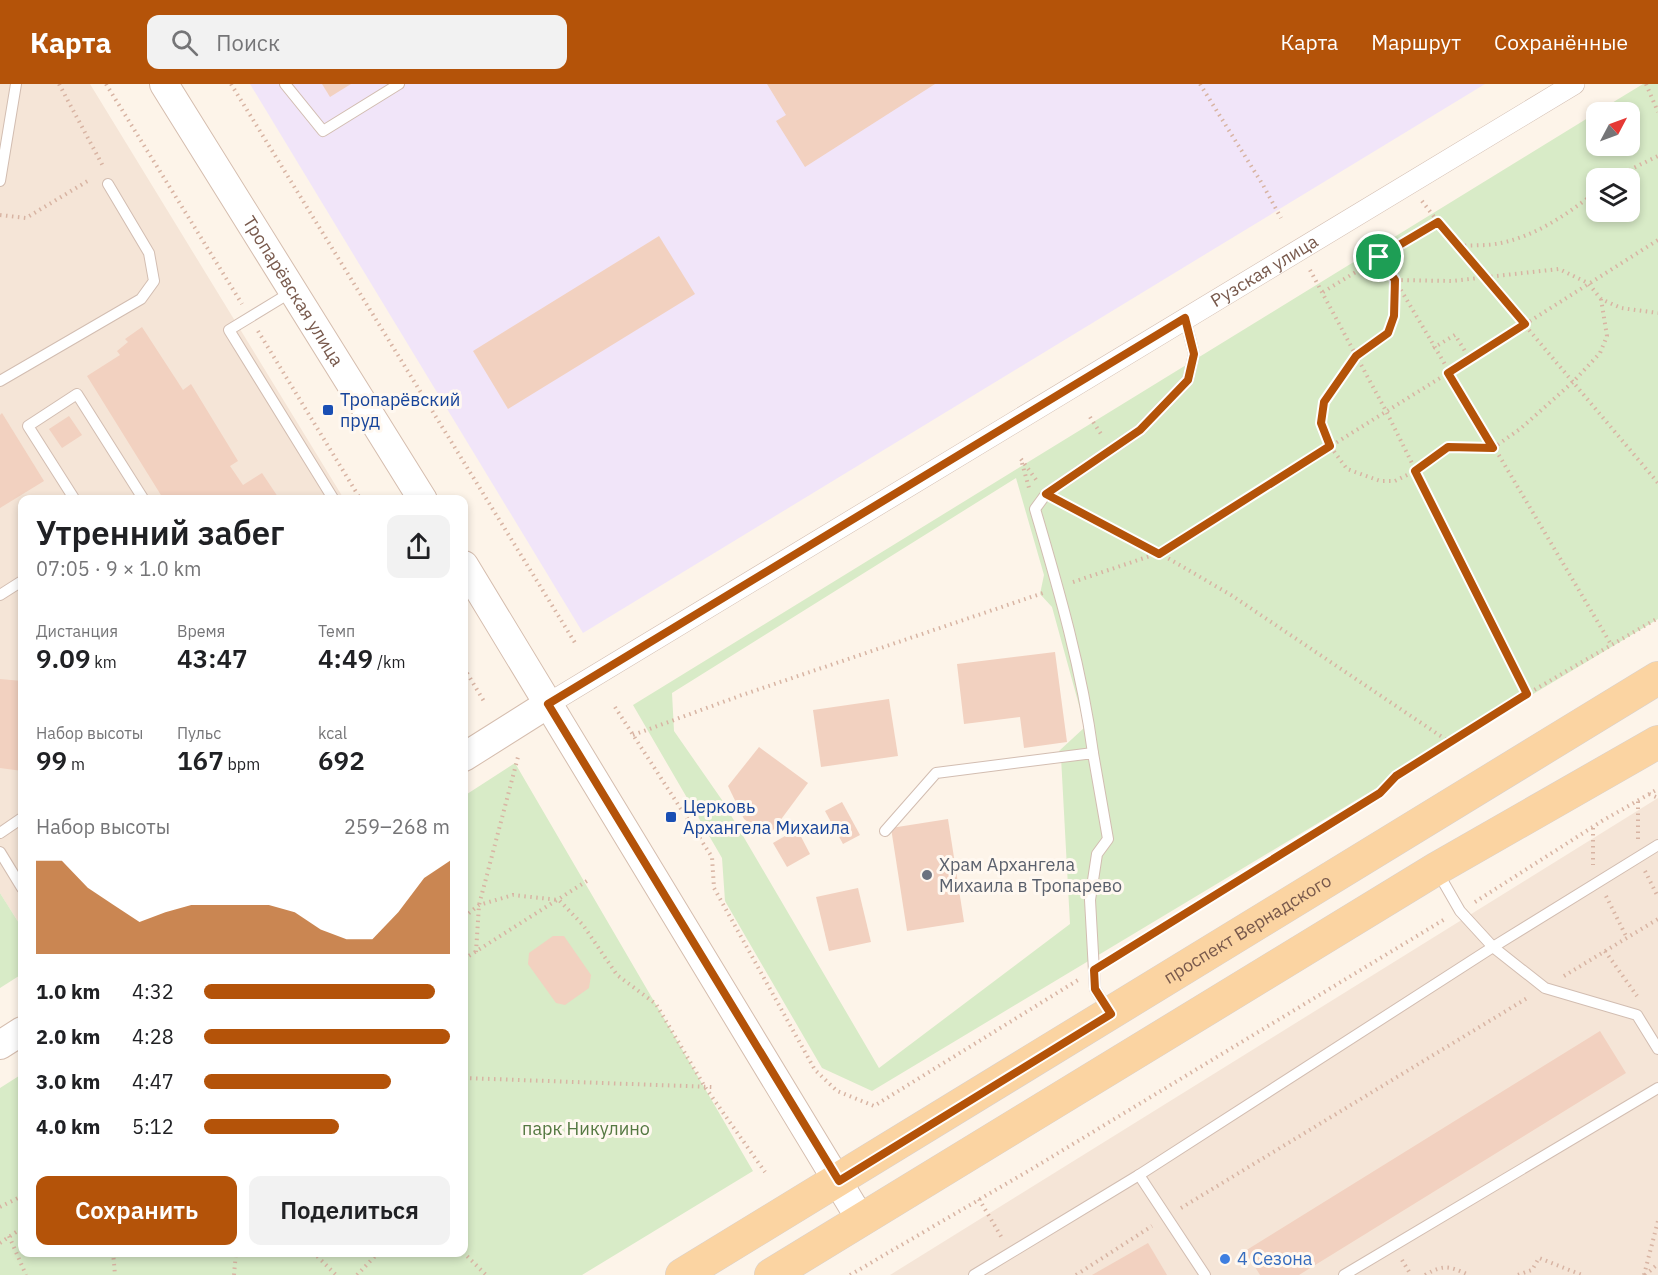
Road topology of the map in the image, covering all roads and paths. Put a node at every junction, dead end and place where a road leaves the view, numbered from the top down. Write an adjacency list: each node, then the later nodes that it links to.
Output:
1 (16, 84): 16 (lane)
2 (59, 84): 14 (path)
3 (106, 84): 33 (path)
4 (164, 84): 29 (street, Тропарёвская улица)
5 (231, 84): 60 (path)
6 (285, 84): 7 (lane)
7 (399, 84)
8 (1200, 84): 20 (path)
9 (1574, 84): 34 (street, Рузская улица)
10 (1646, 84): 11 (path)
11 (1658, 112)
12 (1658, 156): 13 (path)
13 (1633, 168)
14 (105, 171)
15 (95, 176): 19 (path)
16 (0, 181)
17 (108, 184): 40 (lane)
18 (1586, 200): 23 (path)
19 (0, 215)
20 (1281, 218)
21 (1658, 240): 28 (path)
22 (1371, 245): 24 (path)
23 (1458, 246): 24 (path); 26 (path)
24 (1379, 257): 27 (path); 30 (path)
25 (1309, 270): 30 (path)
26 (1484, 277): 27 (path); 28 (path); 35 (path)
27 (1395, 280): 36 (path); 37 (path)
28 (1588, 284): 31 (path); 35 (path)
29 (293, 291): 33 (lane); 52 (street, Тропарёвская улица)
30 (1323, 292): 37 (path)
31 (1601, 299): 32 (path); 41 (path)
32 (1658, 313)
33 (250, 317): 50 (lane); 51 (path)
34 (1185, 318): 47 (lane); 66 (street, Рузская улица)
35 (1525, 324): 38 (path); 41 (path)
36 (1433, 348): 38 (path); 39 (path)
37 (1356, 356): 42 (path); 43 (path)
38 (1470, 359): 39 (path)
39 (1448, 373): 42 (path); 44 (path)
40 (0, 381)
41 (1573, 382): 44 (path); 46 (path)
42 (1386, 411): 43 (path); 45 (path)
43 (1330, 446): 45 (path); 54 (path)
44 (1493, 448): 45 (path); 61 (path)
45 (1415, 471): 64 (path)
46 (1658, 483)
47 (1046, 494): 53 (lane); 53 (path); 54 (path)
48 (72, 495): 49 (lane)
49 (141, 495)
50 (331, 495)
51 (358, 495)
52 (420, 495)
53 (1035, 509): 57 (lane)
54 (1159, 554): 57 (path); 70 (path)
55 (468, 572): 66 (street)
56 (18, 584): 58 (lane)
57 (1058, 588): 68 (path); 71 (lane)
58 (0, 595)
59 (1658, 618): 61 (path)
60 (577, 646)
61 (1612, 646): 64 (path)
62 (468, 675): 65 (path)
63 (1658, 678): 103 (main road, проспект Вернадского)
64 (1527, 694): 70 (path)
65 (485, 704)
66 (548, 704): 72 (street, Рузская улица); 113 (street)
67 (615, 707): 68 (path)
68 (633, 735): 100 (path)
69 (1658, 742): 85 (main road)
70 (1451, 743): 100 (path)
71 (1093, 753): 80 (lane); 100 (lane)
72 (468, 754)
73 (518, 757): 91 (path)
74 (1658, 789): 75 (path)
75 (1649, 794): 76 (path); 77 (path)
76 (1658, 798)
77 (1638, 800): 79 (path); 84 (path)
78 (18, 821): 81 (lane)
79 (1593, 827): 88 (path); 92 (path)
80 (885, 831)
81 (0, 833)
82 (1658, 845): 84 (lane)
83 (0, 852): 87 (lane)
84 (1638, 858): 88 (lane); 89 (path)
85 (1436, 869): 92 (lane); 118 (main road)
86 (590, 879): 90 (path)
87 (18, 881)
88 (1596, 883): 95 (path); 96 (lane)
89 (1658, 897)
90 (559, 900): 91 (path); 98 (path); 108 (path)
91 (479, 905): 93 (path); 98 (path)
92 (1460, 911): 96 (lane); 115 (path)
93 (468, 914)
94 (1658, 919): 95 (path)
95 (1627, 938): 97 (path)
96 (1493, 947): 101 (lane); 112 (lane)
97 (1605, 951): 101 (path); 102 (path)
98 (476, 952): 99 (path)
99 (468, 957)
100 (1094, 970): 103 (lane)
101 (1545, 987): 106 (lane); 117 (path)
102 (1638, 998)
103 (1111, 1014): 113 (main road, проспект Вернадского)
104 (18, 1034): 105 (street)
105 (0, 1045)
106 (1658, 1049)
107 (468, 1078): 108 (path)
108 (705, 1087): 109 (path); 111 (path)
109 (713, 1087)
110 (1658, 1088): 144 (lane)
111 (765, 1172)
112 (1139, 1175): 117 (lane); 123 (lane)
113 (839, 1181): 118 (street); 138 (main road, проспект Вернадского)
114 (18, 1198): 116 (path)
115 (979, 1200): 123 (path); 140 (path)
116 (0, 1207)
117 (1167, 1217): 142 (path); 143 (lane)
118 (861, 1220): 139 (main road)
119 (1658, 1221): 149 (path)
120 (18, 1230): 121 (path)
121 (9, 1236): 122 (path); 126 (path)
122 (0, 1243)
123 (1011, 1253): 141 (lane)
124 (468, 1256): 137 (path)
125 (18, 1257): 132 (path)
126 (18, 1257)
127 (113, 1257): 133 (path)
128 (236, 1257): 134 (path)
129 (318, 1257): 135 (path)
130 (374, 1257): 136 (path)
131 (1658, 1264): 149 (path)
132 (26, 1275)
133 (115, 1275)
134 (234, 1275)
135 (336, 1275)
136 (357, 1275)
137 (486, 1275)
138 (682, 1275)
139 (771, 1275)
140 (849, 1275)
141 (974, 1275)
142 (1076, 1275)
143 (1205, 1275)
144 (1344, 1275)
145 (1425, 1275): 146 (path)
146 (1468, 1275)
147 (1518, 1275): 148 (path)
148 (1582, 1275)
149 (1644, 1275)

